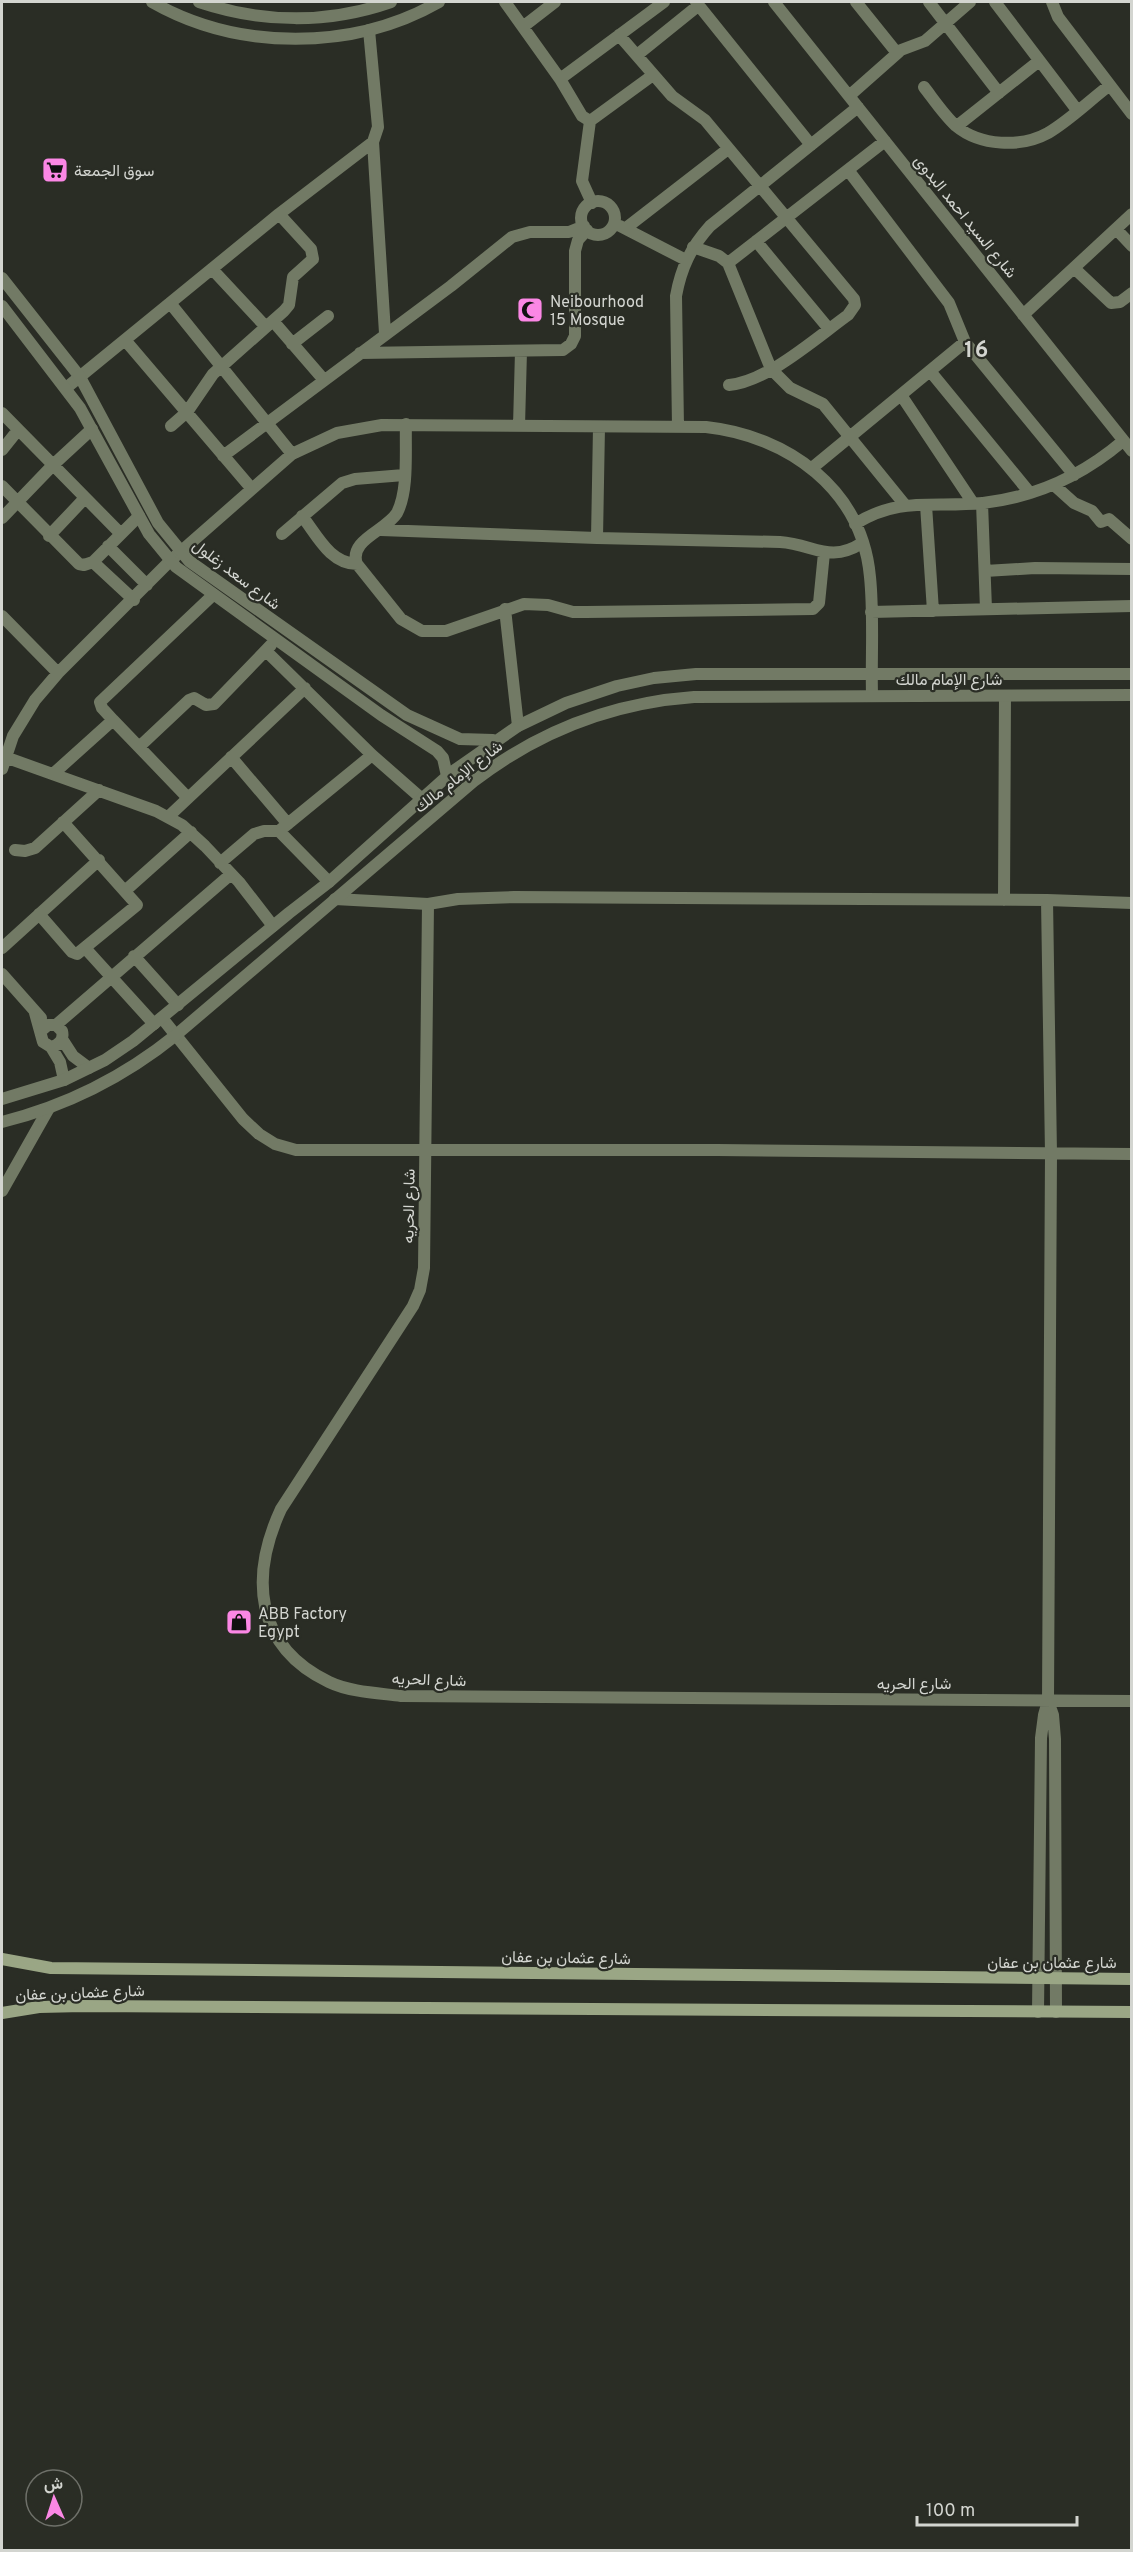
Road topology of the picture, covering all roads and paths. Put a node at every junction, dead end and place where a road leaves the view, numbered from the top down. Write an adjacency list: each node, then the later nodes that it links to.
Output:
1 (152, 2): 17 (street)
2 (199, 2): 3 (street)
3 (391, 2)
4 (439, 2): 17 (street)
5 (505, 2): 16 (street)
6 (555, 2): 16 (street)
7 (664, 2): 18 (street)
8 (774, 2): 27 (street, شارع السيد احمد البدوى)
9 (856, 2): 19 (street)
10 (929, 2): 15 (street)
11 (970, 2): 15 (street)
12 (995, 2): 21 (street)
13 (1052, 2): 24 (street)
14 (697, 4): 20 (street); 35 (street)
15 (945, 23): 19 (street); 26 (street)
16 (524, 26): 23 (street)
17 (369, 30): 34 (street)
18 (619, 34): 20 (street); 23 (street)
19 (897, 53): 27 (street)
20 (637, 55): 22 (street)
21 (1039, 61): 26 (street); 29 (street)
22 (653, 75): 31 (street); 36 (street)
23 (560, 79): 31 (street)
24 (1110, 85): 29 (street); 30 (street)
25 (924, 87): 32 (street)
26 (999, 93): 32 (street)
27 (849, 96): 28 (street, شارع السيد احمد البدوى)
28 (858, 107): 33 (street, شارع السيد احمد البدوى); 35 (street)
29 (1077, 110): 32 (street)
30 (1131, 114)
31 (590, 121): 39 (street)
32 (957, 126)
33 (885, 141): 37 (street); 57 (street, شارع السيد احمد البدوى)
34 (373, 142): 40 (street); 61 (street)
35 (811, 145): 38 (street)
36 (728, 149): 38 (street); 43 (street)
37 (848, 170): 42 (street); 63 (street)
38 (760, 186): 42 (street); 48 (street)
39 (592, 202): 43 (street); 44 (street)
40 (279, 214): 52 (street); 59 (street)
41 (1131, 214): 45 (street)
42 (786, 217): 46 (street); 60 (street)
43 (620, 226): 44 (street); 49 (street)
44 (585, 228): 61 (street); 65 (street)
45 (1116, 229): 47 (street); 51 (street)
46 (756, 241): 50 (street); 60 (street)
47 (1131, 246)
48 (693, 247): 49 (street); 50 (street)
49 (686, 260): 82 (street)
50 (728, 263): 68 (street)
51 (1074, 268): 54 (street); 57 (street)
52 (212, 269): 55 (street); 59 (street)
53 (2, 278): 70 (street, شارع سعد زغلول)
54 (1131, 293)
55 (170, 303): 62 (street); 67 (street)
56 (2, 306): 73 (street, شارع سعد زغلول)
57 (1023, 315): 86 (street, شارع السيد احمد البدوى)
58 (328, 316): 64 (street)
59 (269, 324): 64 (street); 67 (street)
60 (829, 328): 68 (street)
61 (385, 333): 66 (street)
62 (125, 340): 70 (street); 75 (street)
63 (965, 342): 69 (street); 94 (street)
64 (292, 344): 71 (street)
65 (521, 351): 66 (street); 80 (street)
66 (360, 353): 71 (street)
67 (221, 366): 75 (street); 77 (street)
68 (771, 369): 72 (street); 85 (street)
69 (930, 371): 74 (street); 98 (street)
70 (80, 377): 73 (street); 116 (street, شارع سعد زغلول)
71 (324, 380): 77 (street)
72 (729, 385)
73 (66, 388): 83 (street, شارع سعد زغلول)
74 (901, 395): 85 (street); 101 (street)
75 (187, 412): 79 (street); 90 (street)
76 (2, 413): 84 (street)
77 (266, 422): 89 (street); 90 (street)
78 (406, 424): 80 (street); 89 (street); 93 (street)
79 (171, 426)
80 (519, 426): 81 (street)
81 (599, 427): 82 (street); 112 (street)
82 (678, 427): 92 (street)
83 (93, 429): 91 (street); 104 (street, شارع سعد زغلول)
84 (18, 430): 87 (street); 91 (street)
85 (850, 437): 92 (street); 102 (street)
86 (1123, 441): 88 (street, شارع السيد احمد البدوى); 94 (street)
87 (2, 450)
88 (1131, 451)
89 (292, 454): 97 (street)
90 (224, 456): 97 (street)
91 (53, 465): 99 (street); 100 (street)
92 (812, 468): 107 (street)
93 (404, 475): 105 (street); 108 (street)
94 (1074, 475): 95 (street)
95 (1054, 485): 98 (street); 113 (street)
96 (2, 486): 100 (street)
97 (252, 489): 116 (street)
98 (1030, 494): 101 (street)
99 (85, 498): 109 (street); 111 (street)
100 (17, 503): 106 (street); 111 (street)
101 (977, 503): 103 (street); 122 (street)
102 (904, 505): 103 (street); 107 (street)
103 (926, 505): 129 (street)
104 (139, 516): 109 (street); 118 (street, شارع سعد زغلول)
105 (302, 516): 110 (street); 120 (street)
106 (2, 518)
107 (855, 524): 114 (street)
108 (381, 530): 112 (street); 120 (street)
109 (121, 534): 115 (street)
110 (282, 534)
111 (50, 536): 119 (street)
112 (597, 538): 117 (street)
113 (1131, 539)
114 (862, 543): 117 (street); 130 (street)
115 (108, 546): 119 (street); 123 (street)
116 (181, 553): 118 (street); 143 (street, شارع سعد زغلول)
117 (824, 554): 127 (street)
118 (170, 561): 123 (street); 124 (street, شارع سعد زغلول)
119 (93, 562): 125 (street)
120 (357, 564): 127 (street)
121 (1131, 569): 122 (street)
122 (985, 571): 128 (street)
123 (147, 585): 125 (street)
124 (213, 595): 132 (street, شارع سعد زغلول); 141 (street)
125 (134, 600): 134 (street)
126 (1131, 606): 128 (street)
127 (505, 609): 142 (street)
128 (986, 609): 129 (street)
129 (933, 611): 130 (street)
130 (871, 612): 135 (street)
131 (2, 616): 134 (street)
132 (276, 640): 133 (street); 149 (street, شارع سعد زغلول)
133 (266, 651): 137 (street); 144 (street)
134 (58, 673): 147 (street)
135 (871, 673): 136 (street, شارع الإمام مالك); 138 (street); 142 (street, شارع الإمام مالك)
136 (1131, 674)
137 (305, 688): 145 (street); 146 (street)
138 (872, 695): 140 (street, شارع الإمام مالك); 163 (street, شارع الإمام مالك)
139 (1131, 695): 140 (street, شارع الإمام مالك)
140 (1005, 696): 164 (street)
141 (113, 720): 144 (street); 148 (street)
142 (518, 726): 143 (street, شارع الإمام مالك)
143 (495, 740): 149 (street, شارع الإمام مالك)
144 (139, 747): 151 (street)
145 (372, 754): 152 (street); 155 (street)
146 (231, 758): 151 (street); 155 (street)
147 (3, 761): 148 (street)
148 (52, 774): 150 (street)
149 (447, 776): 152 (street, شارع الإمام مالك)
150 (99, 790): 153 (street); 154 (street)
151 (188, 798): 153 (street)
152 (421, 798): 161 (street, شارع الإمام مالك)
153 (168, 817): 156 (street)
154 (63, 822): 157 (street); 158 (street)
155 (284, 828): 159 (street); 161 (street)
156 (191, 832): 159 (street); 162 (street)
157 (15, 850)
158 (99, 860): 162 (street); 169 (street)
159 (220, 863): 160 (street)
160 (231, 875): 170 (street); 175 (street)
161 (329, 882): 168 (street, شارع الإمام مالك)
162 (126, 890): 173 (street)
163 (335, 899): 167 (street); 171 (street, شارع الإمام مالك)
164 (1004, 900): 165 (street); 167 (street)
165 (1047, 900): 166 (street); 193 (street)
166 (1131, 903)
167 (428, 904): 192 (street, شارع الحريه)
168 (289, 912): 170 (street, شارع الإمام مالك); 171 (street)
169 (39, 914): 172 (street); 173 (street)
170 (273, 926): 174 (street, شارع الإمام مالك)
171 (302, 927): 176 (street, شارع الإمام مالك)
172 (2, 948)
173 (85, 948): 178 (street)
174 (246, 949): 176 (street); 179 (street, شارع الإمام مالك)
175 (134, 956): 178 (street); 179 (street)
176 (259, 963): 184 (street, شارع الإمام مالك)
177 (2, 974): 180 (street)
178 (110, 976): 181 (street); 182 (street)
179 (178, 1005): 181 (street, شارع الإمام مالك)
180 (35, 1013): 182 (street); 183 (street)
181 (158, 1021): 184 (street); 187 (street, شارع الإمام مالك)
182 (54, 1025): 183 (street); 185 (street)
183 (41, 1031): 186 (street)
184 (176, 1035): 190 (street, شارع الإمام مالك); 192 (street)
185 (62, 1039): 186 (street); 187 (street)
186 (51, 1047): 188 (street)
187 (89, 1068): 188 (street, شارع الإمام مالك)
188 (64, 1080): 189 (street, شارع الإمام مالك)
189 (2, 1099)
190 (49, 1108): 191 (street, شارع الإمام مالك); 195 (street)
191 (2, 1122)
192 (425, 1151): 193 (street); 196 (street, شارع الحريه)
193 (1051, 1154): 194 (street); 196 (street)
194 (1131, 1154)
195 (2, 1191)
196 (1048, 1701): 197 (street, شارع الحريه); 199 (street); 201 (street)
197 (1131, 1701)
198 (2, 1959): 199 (main road, شارع عثمان بن عفان)
199 (1039, 1978): 201 (main road, شارع عثمان بن عفان); 202 (street)
200 (1131, 1978): 201 (main road, شارع عثمان بن عفان)
201 (1056, 1979): 203 (street)
202 (1038, 2012): 203 (main road, شارع عثمان بن عفان); 205 (main road, شارع عثمان بن عفان)
203 (1056, 2012): 204 (main road, شارع عثمان بن عفان)
204 (1131, 2012)
205 (2, 2013)

